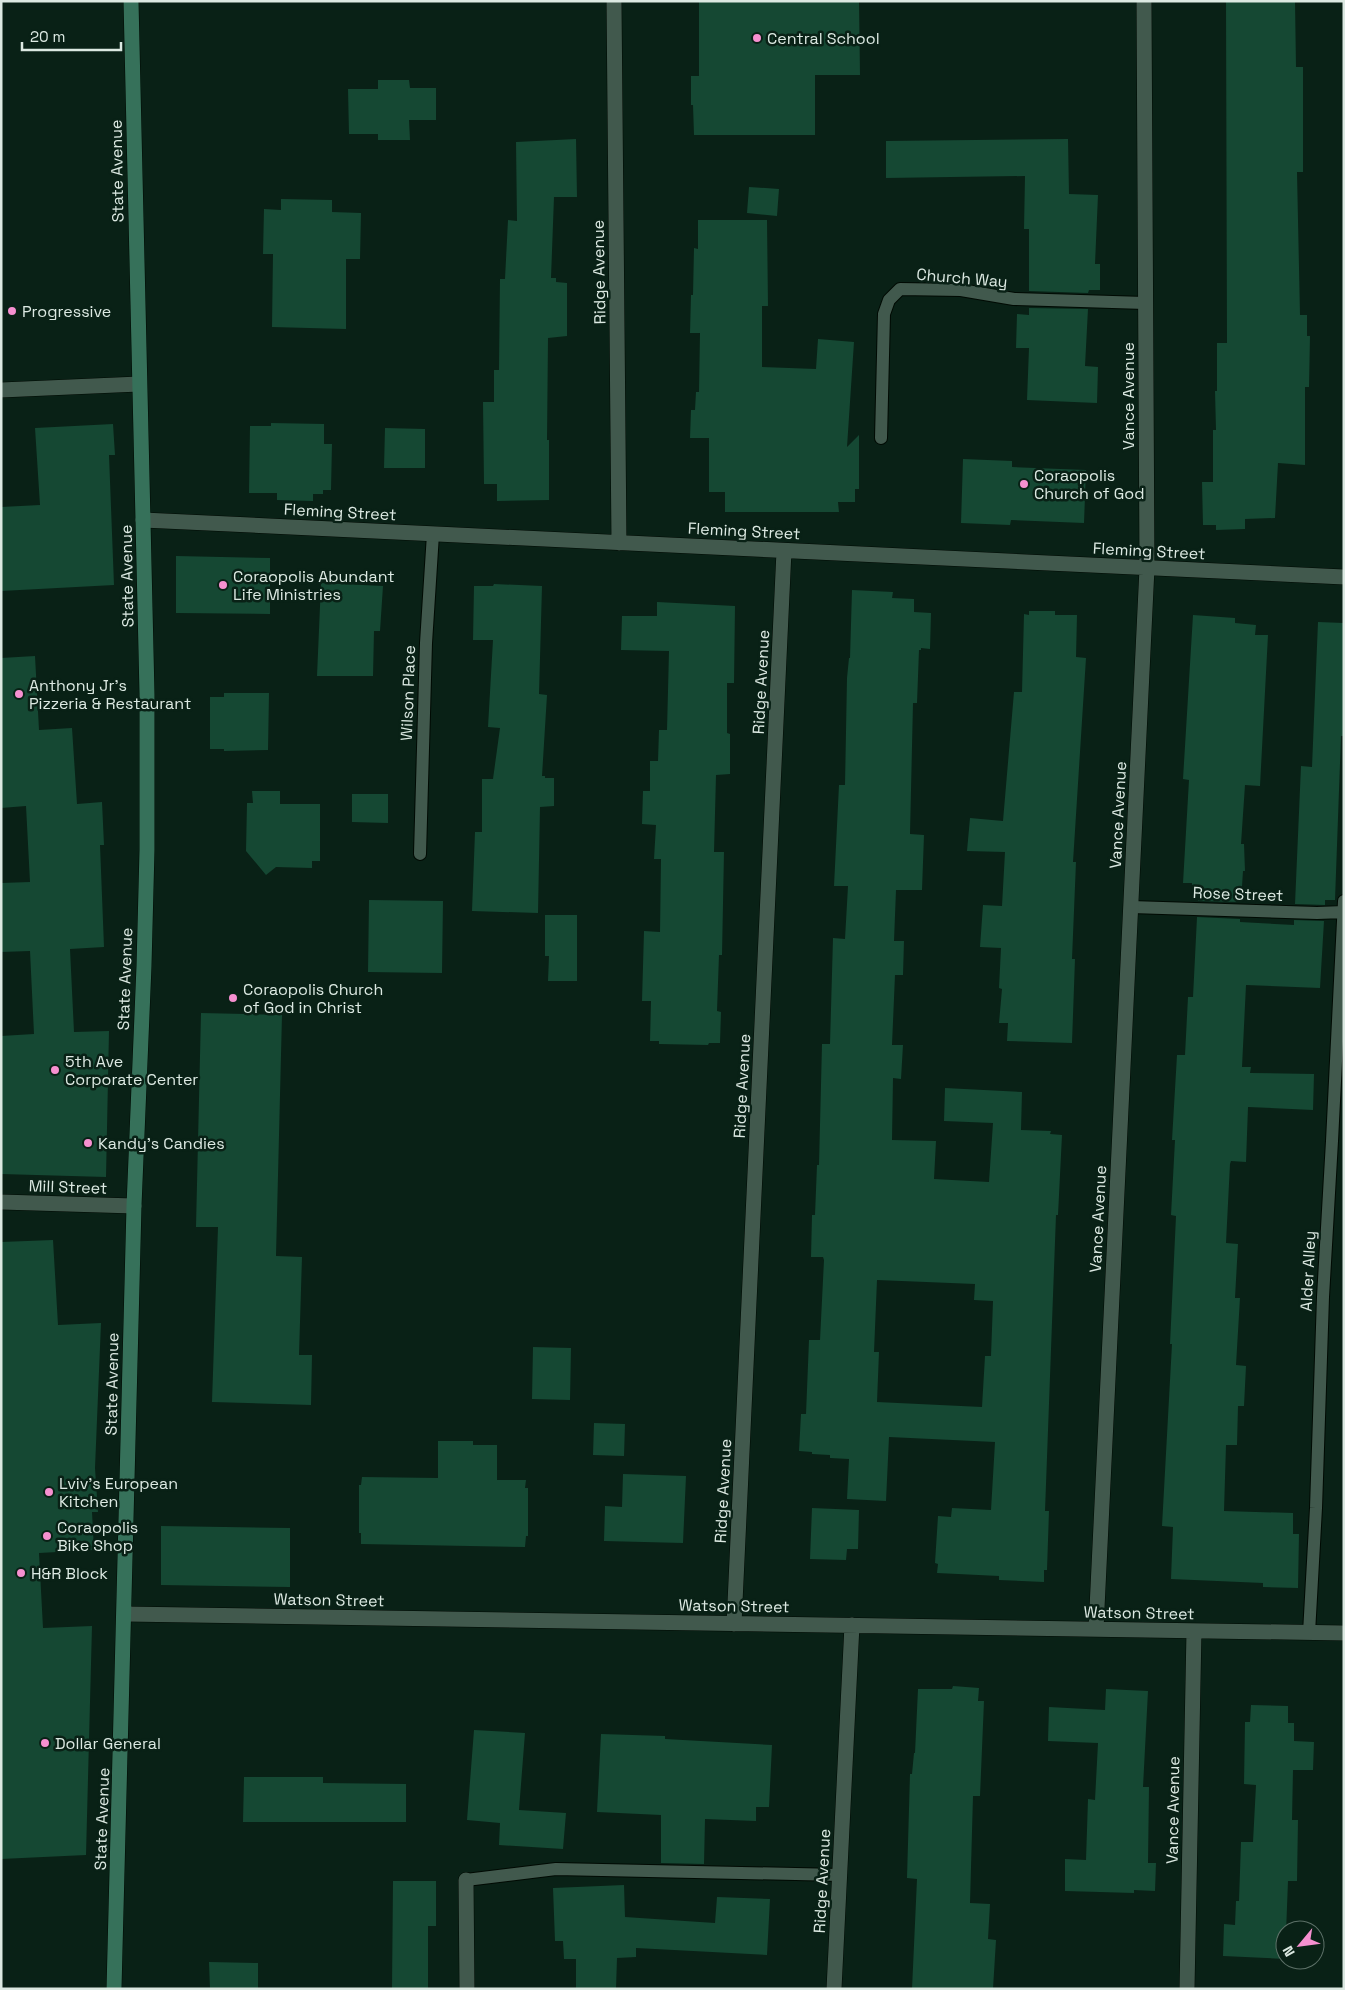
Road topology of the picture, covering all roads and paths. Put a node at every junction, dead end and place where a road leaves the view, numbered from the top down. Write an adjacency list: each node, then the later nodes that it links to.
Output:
1 (131, 1): 5 (street, State Avenue)
2 (614, 1): 10 (street, Ridge Avenue)
3 (1144, 1): 4 (street, Vance Avenue)
4 (1145, 303): 7 (lane, Church Way); 12 (street, Vance Avenue)
5 (139, 384): 6 (street); 8 (street, State Avenue)
6 (1, 390)
7 (881, 438)
8 (143, 520): 9 (street, Fleming Street); 19 (street, State Avenue)
9 (433, 534): 10 (street, Fleming Street); 14 (lane, Wilson Place)
10 (619, 543): 11 (street, Fleming Street)
11 (784, 551): 12 (street, Fleming Street); 21 (street, Ridge Avenue)
12 (1147, 568): 13 (street, Fleming Street); 16 (street, Vance Avenue)
13 (1344, 577)
14 (420, 854)
15 (1344, 901): 17 (lane, Alder Alley)
16 (1131, 907): 17 (lane, Rose Street); 23 (street, Vance Avenue)
17 (1343, 912): 25 (lane, Alder Alley)
18 (1, 1202): 19 (street, Mill Street)
19 (134, 1206): 20 (street, State Avenue)
20 (124, 1614): 21 (street, Watson Street); 29 (street, State Avenue)
21 (734, 1624): 22 (street, Watson Street)
22 (852, 1625): 23 (street, Watson Street); 27 (street, Ridge Avenue)
23 (1096, 1629): 24 (street, Watson Street)
24 (1194, 1631): 25 (street, Watson Street); 32 (street, Vance Avenue)
25 (1309, 1633): 26 (street, Watson Street)
26 (1344, 1633)
27 (840, 1875): 28 (lane); 31 (street, Ridge Avenue)
28 (466, 1880): 30 (street)
29 (114, 1989)
30 (467, 1989)
31 (834, 1989)
32 (1187, 1989)

